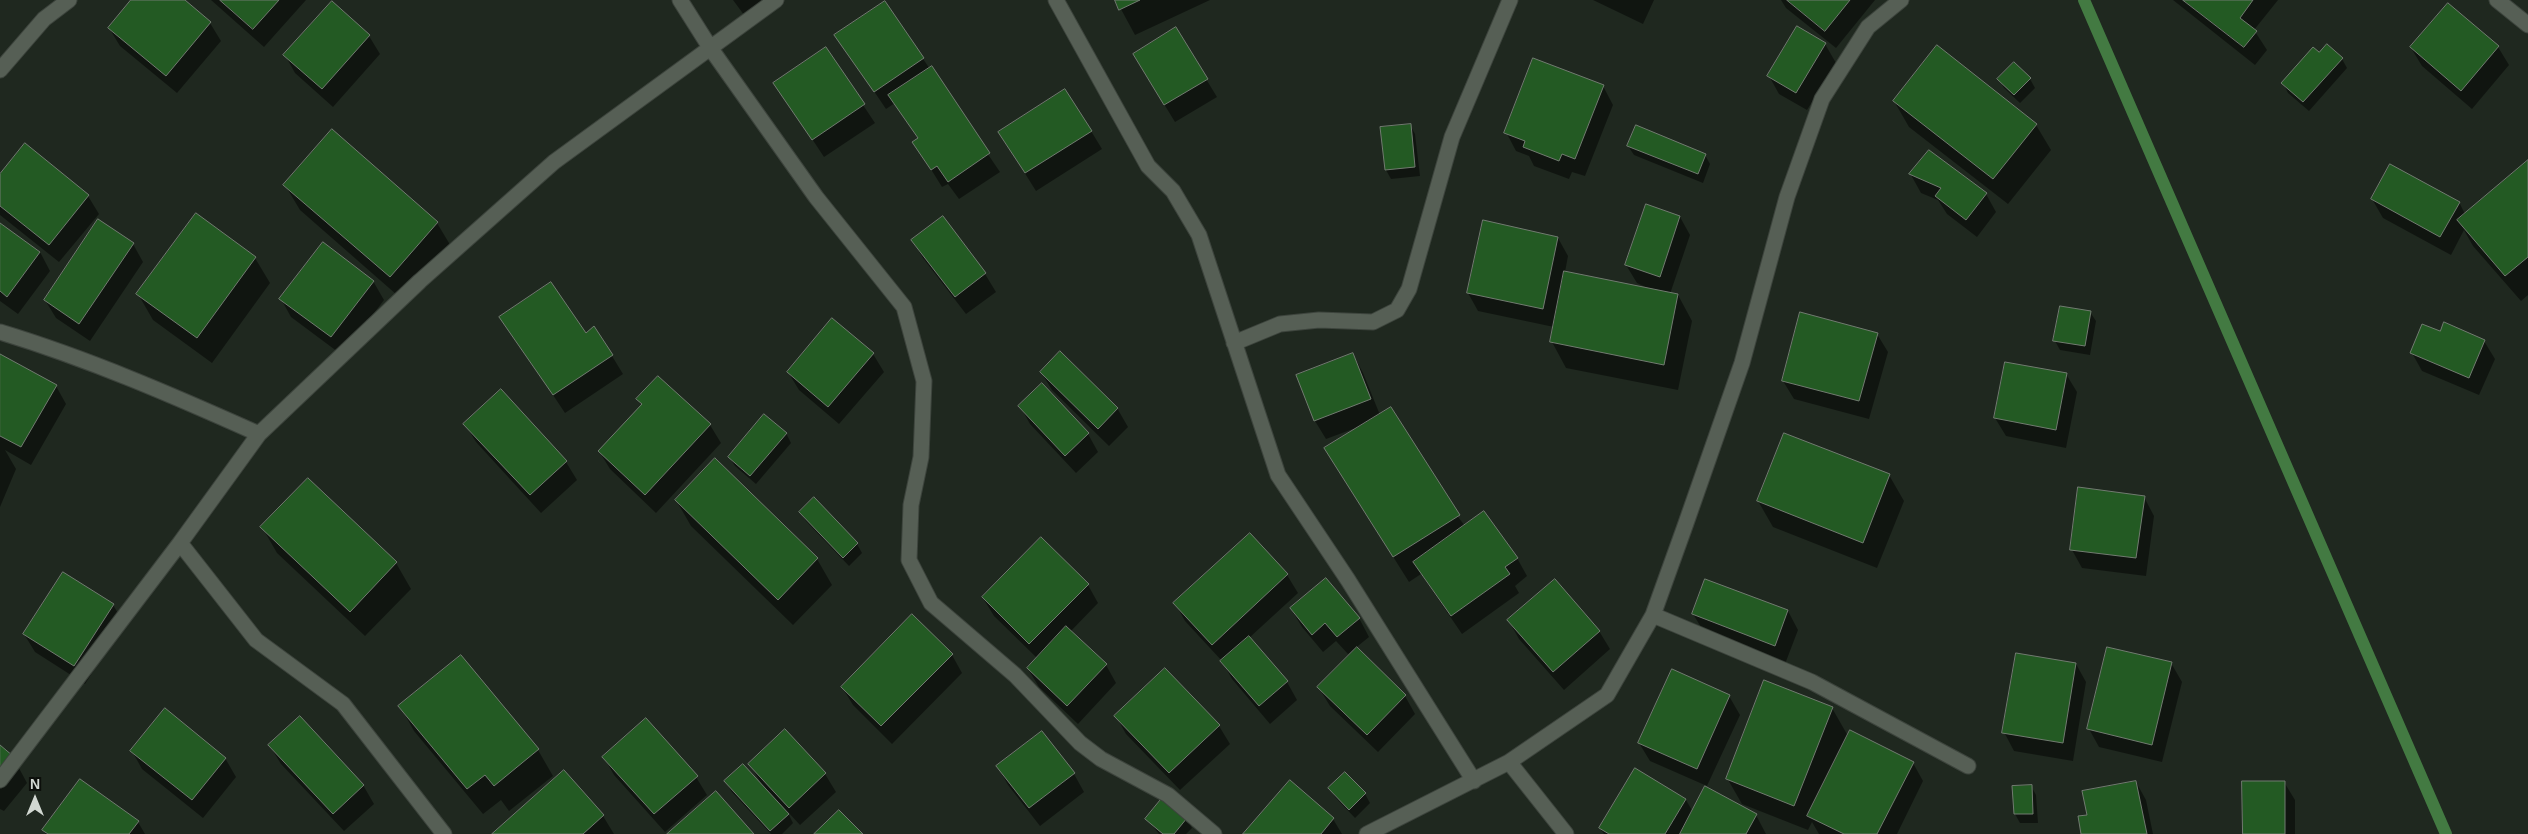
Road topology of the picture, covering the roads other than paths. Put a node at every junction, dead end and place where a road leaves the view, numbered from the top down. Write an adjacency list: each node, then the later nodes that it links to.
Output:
1 (69, 0): 10 (street)
2 (680, 0): 9 (street)
3 (776, 0): 9 (street)
4 (1056, 0): 12 (street)
5 (1510, 0): 12 (street)
6 (1901, 0): 15 (street)
7 (2497, 0): 8 (street)
8 (2528, 25)
9 (711, 49): 13 (street); 21 (street)
10 (0, 70)
11 (0, 332): 13 (street)
12 (1234, 343): 19 (street)
13 (259, 434): 14 (street)
14 (180, 543): 18 (street); 20 (street)
15 (1653, 615): 16 (street); 17 (street)
16 (1509, 762): 19 (street); 23 (street)
17 (1968, 766)
18 (0, 780)
19 (1474, 781): 22 (street)
20 (444, 834)
21 (1214, 834)
22 (1367, 834)
23 (1566, 834)

